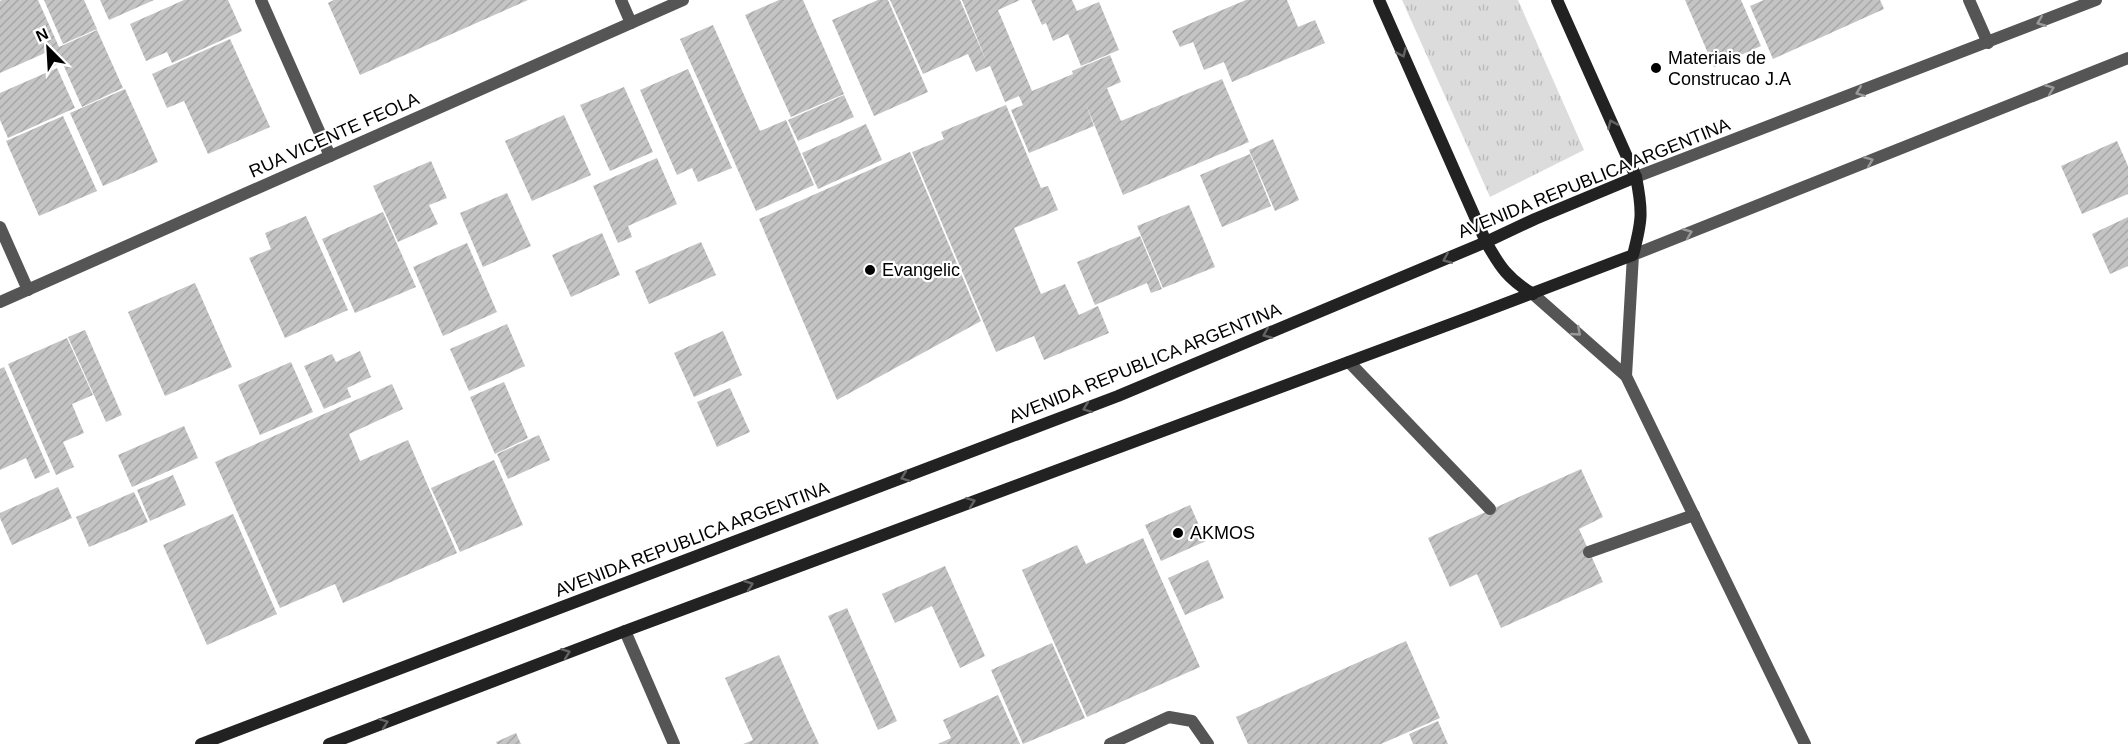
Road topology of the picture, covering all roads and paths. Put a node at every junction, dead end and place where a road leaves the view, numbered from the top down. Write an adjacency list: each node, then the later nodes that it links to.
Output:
1 (261, 0): 11 (street)
2 (621, 0): 8 (street)
3 (683, 0): 8 (street, RUA VICENTE FEOLA)
4 (1378, 0): 14 (main road, one-way to 14)
5 (1557, 0): 12 (main road, one-way to 5)
6 (1969, 0): 9 (street)
7 (2096, 0): 9 (street, AVENIDA REPUBLICA ARGENTINA, one-way to 9)
8 (631, 23): 11 (street, RUA VICENTE FEOLA)
9 (1988, 43): 12 (street, AVENIDA REPUBLICA ARGENTINA, one-way to 12)
10 (2128, 58): 15 (street, one-way to 10)
11 (330, 156): 16 (street, RUA VICENTE FEOLA)
12 (1636, 177): 14 (main road, AVENIDA REPUBLICA ARGENTINA); 15 (main road)
13 (0, 226): 16 (street)
14 (1486, 242): 17 (main road); 25 (main road, AVENIDA REPUBLICA ARGENTINA, one-way to 25)
15 (1633, 255): 17 (main road); 20 (street)
16 (28, 290): 18 (street, RUA VICENTE FEOLA)
17 (1533, 294): 19 (main road); 20 (street, one-way to 20)
18 (0, 302)
19 (1349, 362): 21 (street); 24 (main road, one-way to 19)
20 (1626, 376): 22 (street)
21 (1490, 509)
22 (1694, 515): 23 (street); 30 (street)
23 (1589, 552)
24 (625, 631): 26 (main road, one-way to 24); 27 (street)
25 (201, 744)
26 (329, 744)
27 (674, 744)
28 (1110, 744): 29 (street)
29 (1208, 744)
30 (1805, 744)

